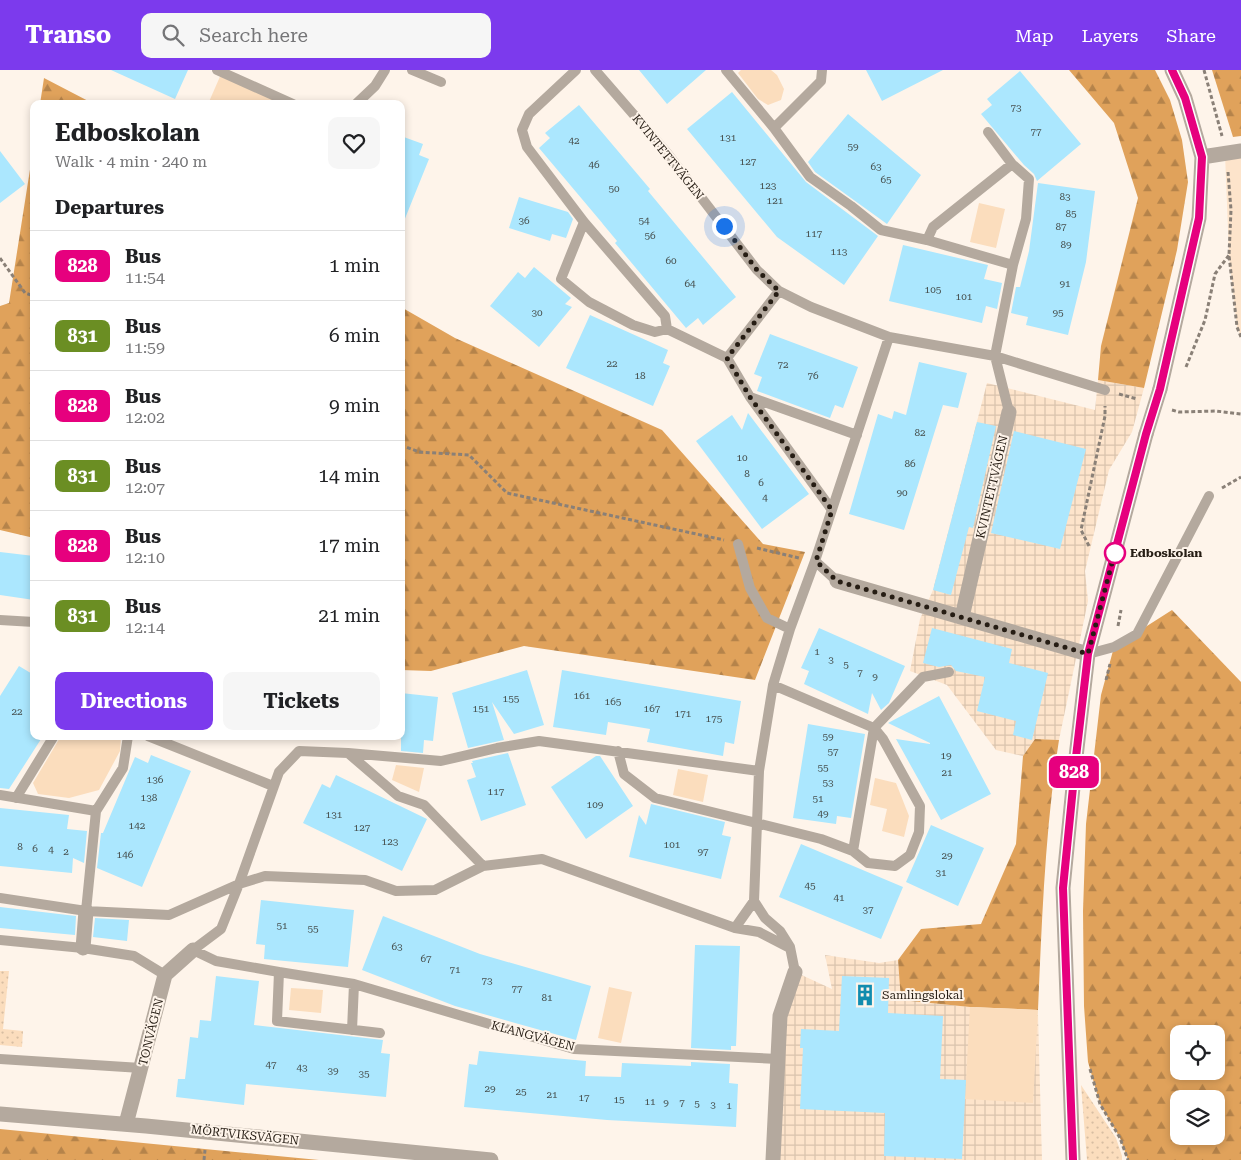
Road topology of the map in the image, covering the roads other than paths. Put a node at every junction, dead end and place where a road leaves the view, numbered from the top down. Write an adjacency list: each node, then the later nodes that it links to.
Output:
1 (217, 70): 12 (lane)
2 (385, 70): 13 (lane)
3 (412, 70): 11 (lane)
4 (576, 70): 19 (lane)
5 (595, 70): 22 (lane, KVINTETTVÄGEN)
6 (726, 70): 14 (lane)
7 (822, 70): 10 (lane)
8 (832, 70): 10 (lane)
9 (1172, 70): 17 (street)
10 (821, 81): 14 (lane)
11 (441, 82)
12 (284, 100)
13 (360, 100)
14 (774, 128): 20 (lane)
15 (988, 132): 18 (lane)
16 (1241, 151): 17 (street)
17 (1202, 157): 40 (street, bridge)
18 (1012, 164): 20 (lane); 21 (lane)
19 (584, 222): 23 (lane); 23 (lane)
20 (927, 240): 21 (lane)
21 (1013, 265): 25 (lane)
22 (779, 291): 24 (lane, KVINTETTVÄGEN); 26 (lane)
23 (667, 329): 26 (lane)
24 (889, 337): 25 (lane, KVINTETTVÄGEN); 30 (lane)
25 (995, 356): 27 (lane, KVINTETTVÄGEN); 29 (lane, KVINTETTVÄGEN)
26 (727, 358): 28 (lane)
27 (1105, 390)
28 (750, 397): 30 (lane); 32 (lane)
29 (1009, 412): 36 (street, KVINTETTVÄGEN)
30 (858, 435): 32 (lane)
31 (1209, 496): 40 (lane)
32 (832, 510): 34 (lane)
33 (738, 544): 39 (lane)
34 (816, 561): 35 (lane); 39 (lane)
35 (837, 581): 36 (street)
36 (962, 617): 40 (street)
37 (0, 620): 38 (lane)
38 (30, 622)
39 (790, 629): 42 (lane)
40 (1088, 654): 79 (street)
41 (949, 672): 43 (lane)
42 (773, 685): 43 (lane); 49 (lane)
43 (874, 728): 55 (lane); 55 (lane)
44 (52, 740): 52 (lane)
45 (127, 740): 53 (lane)
46 (158, 740): 50 (lane)
47 (618, 751): 48 (lane); 49 (lane); 54 (lane)
48 (348, 753): 50 (lane); 56 (lane)
49 (759, 771): 54 (lane)
50 (273, 786): 57 (lane)
51 (0, 795): 52 (lane)
52 (16, 798): 53 (lane)
53 (96, 810): 60 (lane)
54 (757, 824): 55 (lane); 59 (lane)
55 (853, 852)
56 (483, 866): 57 (lane); 61 (lane)
57 (239, 884): 60 (lane); 65 (lane)
58 (0, 898): 60 (lane)
59 (754, 901): 61 (lane); 63 (lane)
60 (86, 911): 64 (street)
61 (735, 928): 63 (lane)
62 (0, 940): 64 (lane)
63 (790, 947): 67 (lane)
64 (83, 948): 68 (lane)
65 (193, 950): 66 (lane, KLANGVÄGEN); 68 (street)
66 (279, 972): 69 (lane, KLANGVÄGEN); 70 (lane)
67 (795, 972): 73 (street)
68 (165, 975): 74 (street, TONVÄGEN)
69 (354, 984): 70 (lane); 73 (lane, KLANGVÄGEN)
70 (352, 1030): 71 (lane)
71 (380, 1033)
72 (0, 1059): 74 (lane)
73 (778, 1060): 78 (street)
74 (142, 1068): 76 (street, TONVÄGEN)
75 (0, 1114): 76 (street, MÖRTVIKSVÄGEN)
76 (126, 1124): 77 (street, MÖRTVIKSVÄGEN)
77 (491, 1160)
78 (773, 1160)
79 (1073, 1160)

